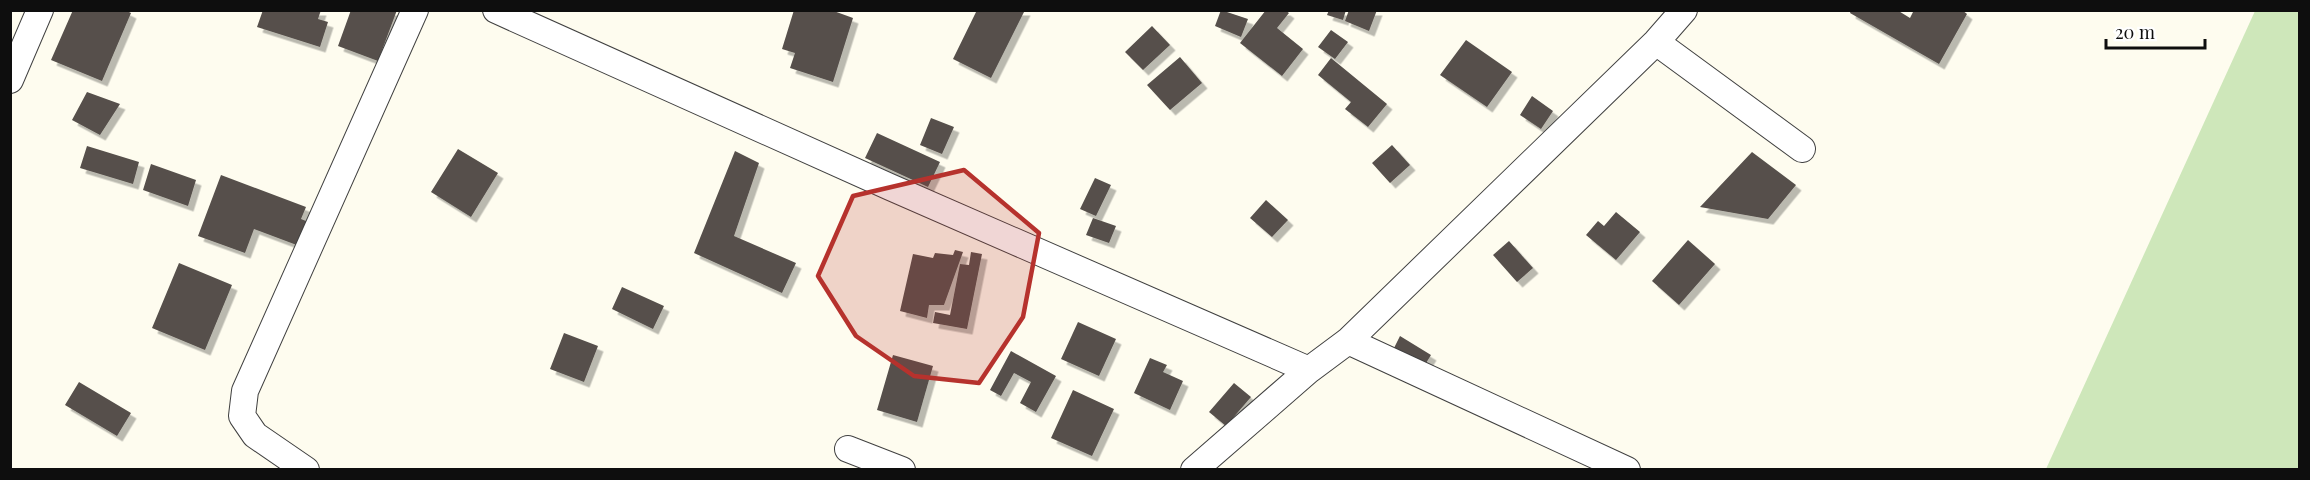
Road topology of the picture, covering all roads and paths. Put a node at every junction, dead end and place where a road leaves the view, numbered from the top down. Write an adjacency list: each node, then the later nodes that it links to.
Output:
1 (40, 10): 6 (street)
2 (415, 10): 11 (street)
3 (496, 10): 9 (street)
4 (1684, 10): 5 (street)
5 (1656, 42): 7 (street); 8 (street)
6 (10, 80)
7 (1802, 149)
8 (1348, 341): 9 (street); 14 (street)
9 (1309, 370): 13 (street)
10 (848, 449): 12 (street)
11 (306, 470)
12 (902, 470)
13 (1194, 470)
14 (1627, 470)

